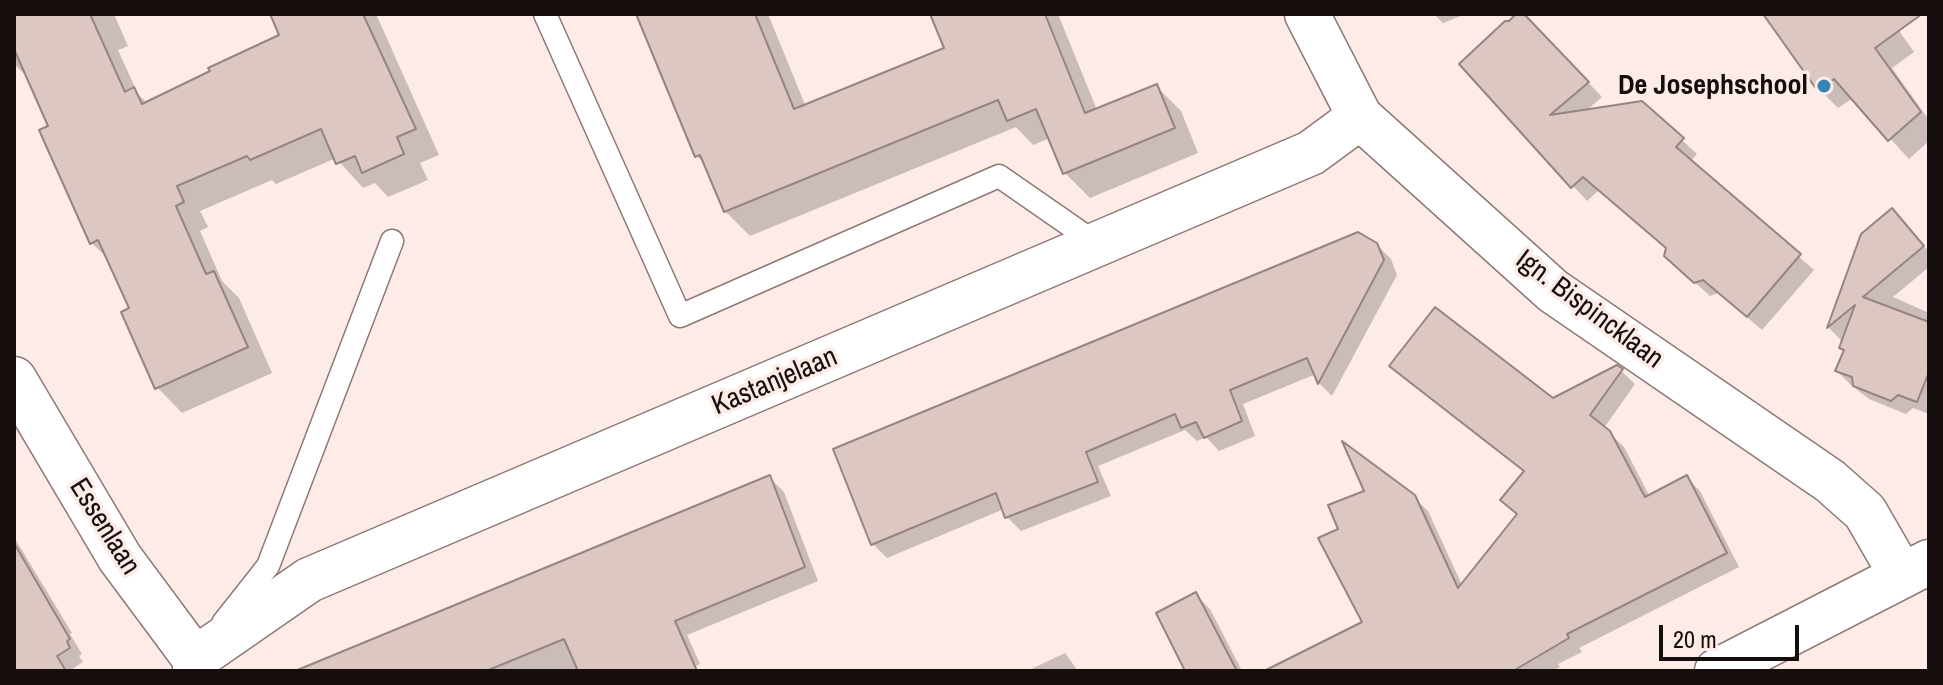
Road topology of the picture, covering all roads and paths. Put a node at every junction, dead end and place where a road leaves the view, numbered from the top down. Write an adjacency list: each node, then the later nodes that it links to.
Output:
1 (545, 14): 5 (lane)
2 (1307, 14): 3 (street, Ign. Bispincklaan)
3 (1360, 117): 5 (street, Kastanjelaan); 7 (street, Ign. Bispincklaan)
4 (392, 241): 8 (lane)
5 (1097, 244): 8 (street, Kastanjelaan)
6 (14, 379): 8 (street, Essenlaan)
7 (1916, 569): 9 (street)
8 (195, 665)
9 (1717, 671)

